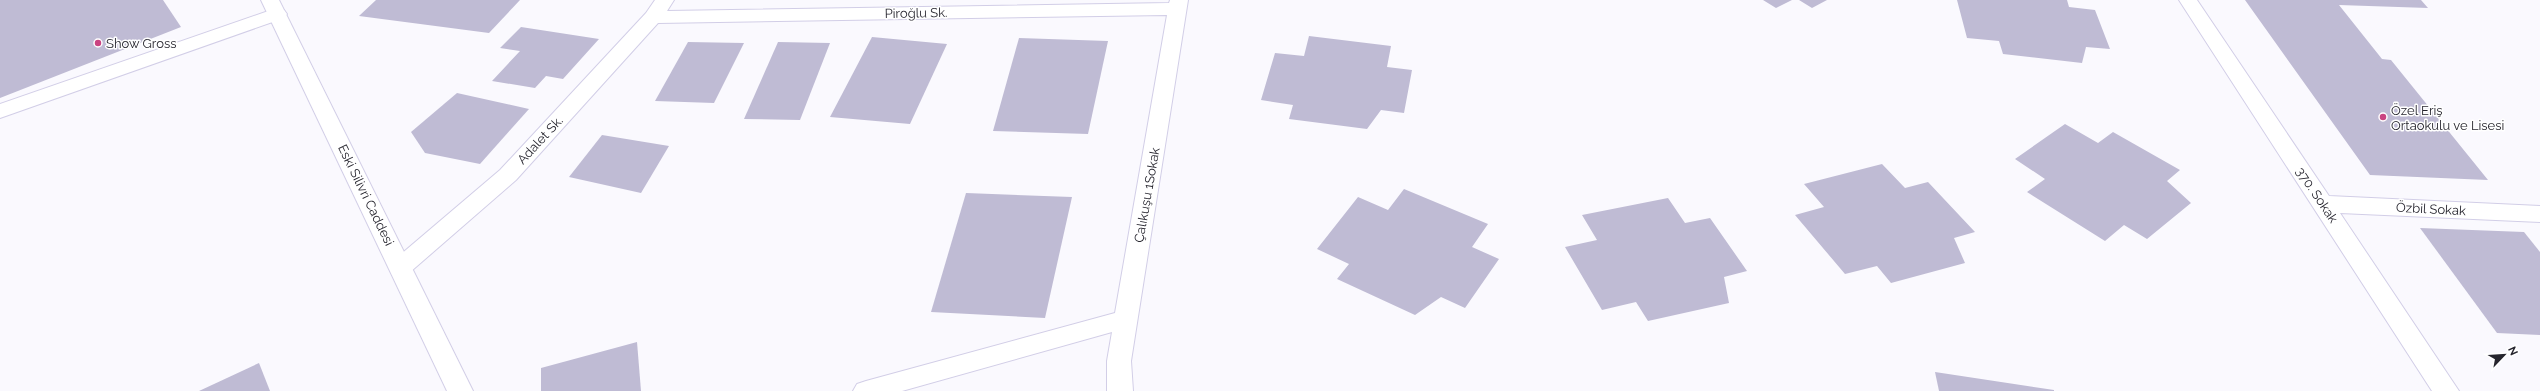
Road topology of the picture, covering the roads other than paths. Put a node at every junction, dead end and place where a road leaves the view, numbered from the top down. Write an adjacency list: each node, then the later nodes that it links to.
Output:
1 (664, 0): 5 (street, Adalet Sk.)
2 (2188, 0): 7 (street, 370. Sokak)
3 (1178, 5): 5 (street, Piroğlu Sk.); 10 (street, Çalıkuşu 1Sokak)
4 (273, 7): 6 (street); 9 (street, Eski Silivri Caddesi)
5 (653, 17): 9 (street, Adalet Sk.)
6 (0, 111)
7 (2323, 204): 8 (street, Özbil Sokak); 14 (street, 370. Sokak)
8 (2540, 214)
9 (401, 267): 11 (street, Eski Silivri Caddesi)
10 (1126, 319): 12 (street); 13 (street, Çalıkuşu 1Sokak)
11 (460, 391)
12 (866, 391)
13 (1120, 391)
14 (2446, 391)

